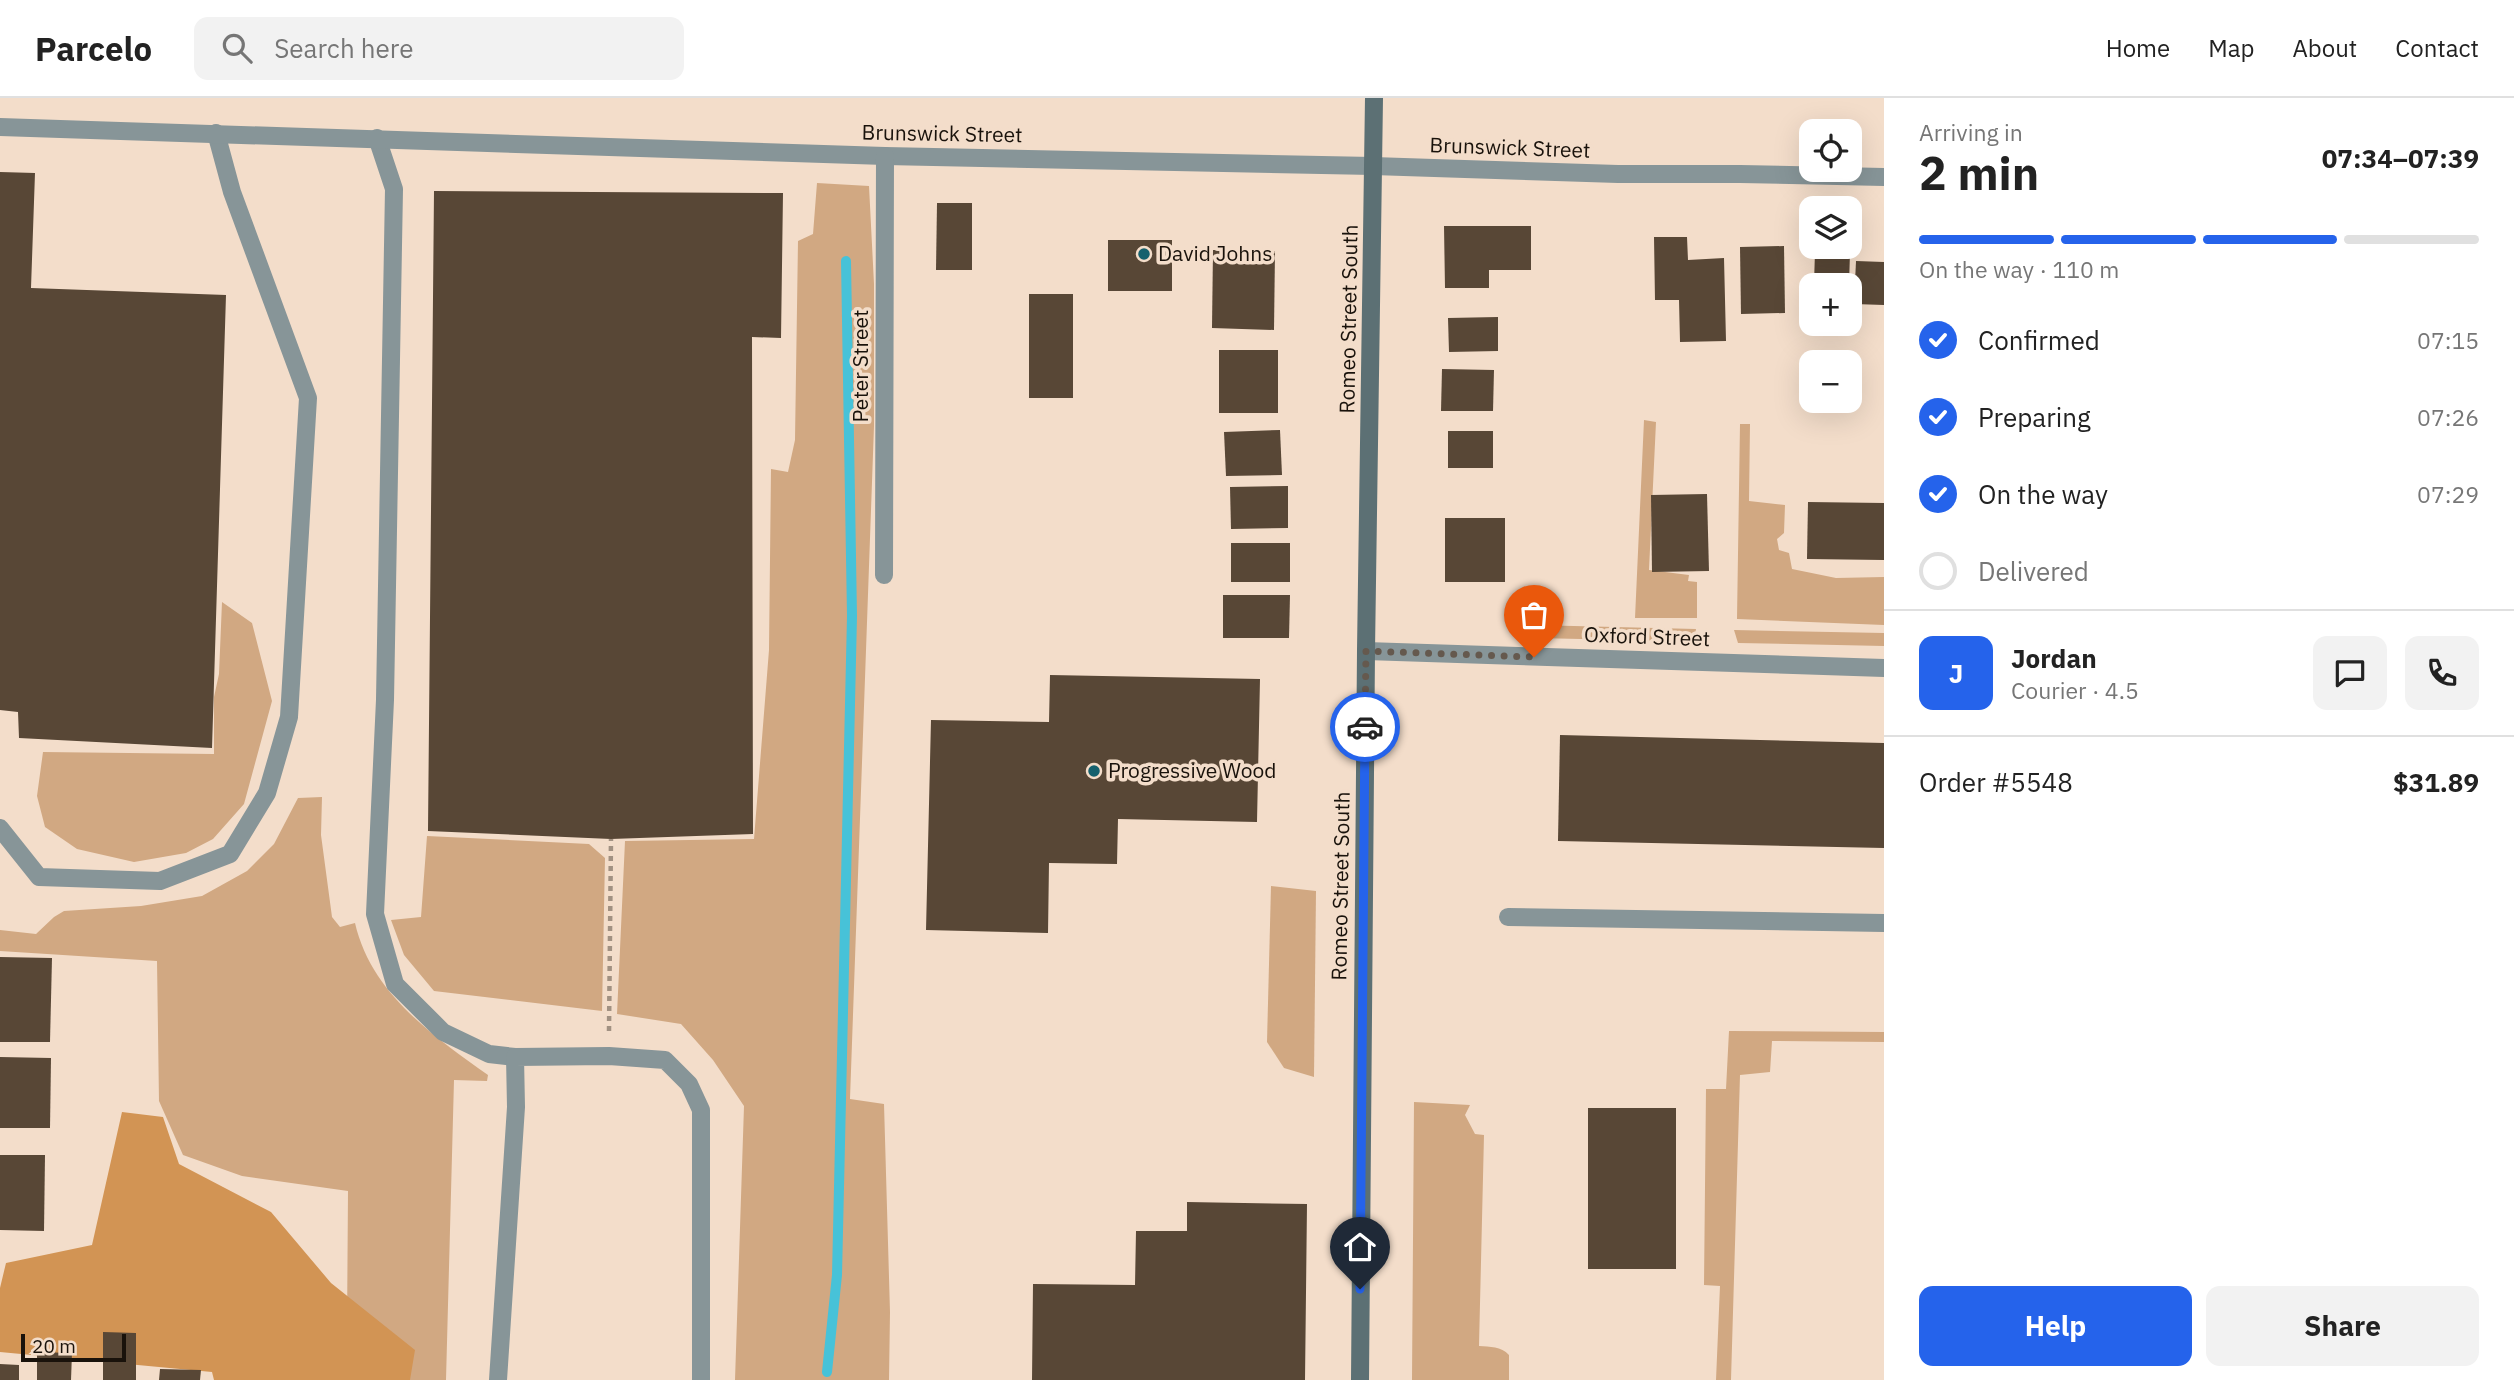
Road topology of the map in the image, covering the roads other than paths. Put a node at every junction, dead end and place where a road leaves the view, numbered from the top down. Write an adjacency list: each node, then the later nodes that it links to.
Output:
1 (1374, 98): 6 (main road, Romeo Street South)
2 (0, 127): 3 (street, Brunswick Street)
3 (216, 133): 4 (street, Brunswick Street); 11 (street)
4 (377, 138): 5 (street, Brunswick Street); 14 (street)
5 (886, 156): 6 (street, Brunswick Street); 8 (street, Peter Street)
6 (1373, 166): 7 (street, Brunswick Street); 9 (main road, Romeo Street South)
7 (1884, 177)
8 (884, 575)
9 (1366, 651): 10 (street, Oxford Street); 17 (main road, Romeo Street South)
10 (1884, 668)
11 (0, 828)
12 (1508, 917): 13 (street)
13 (1884, 923)
14 (515, 1057): 15 (street); 16 (street)
15 (498, 1380)
16 (701, 1380)
17 (1360, 1380)

